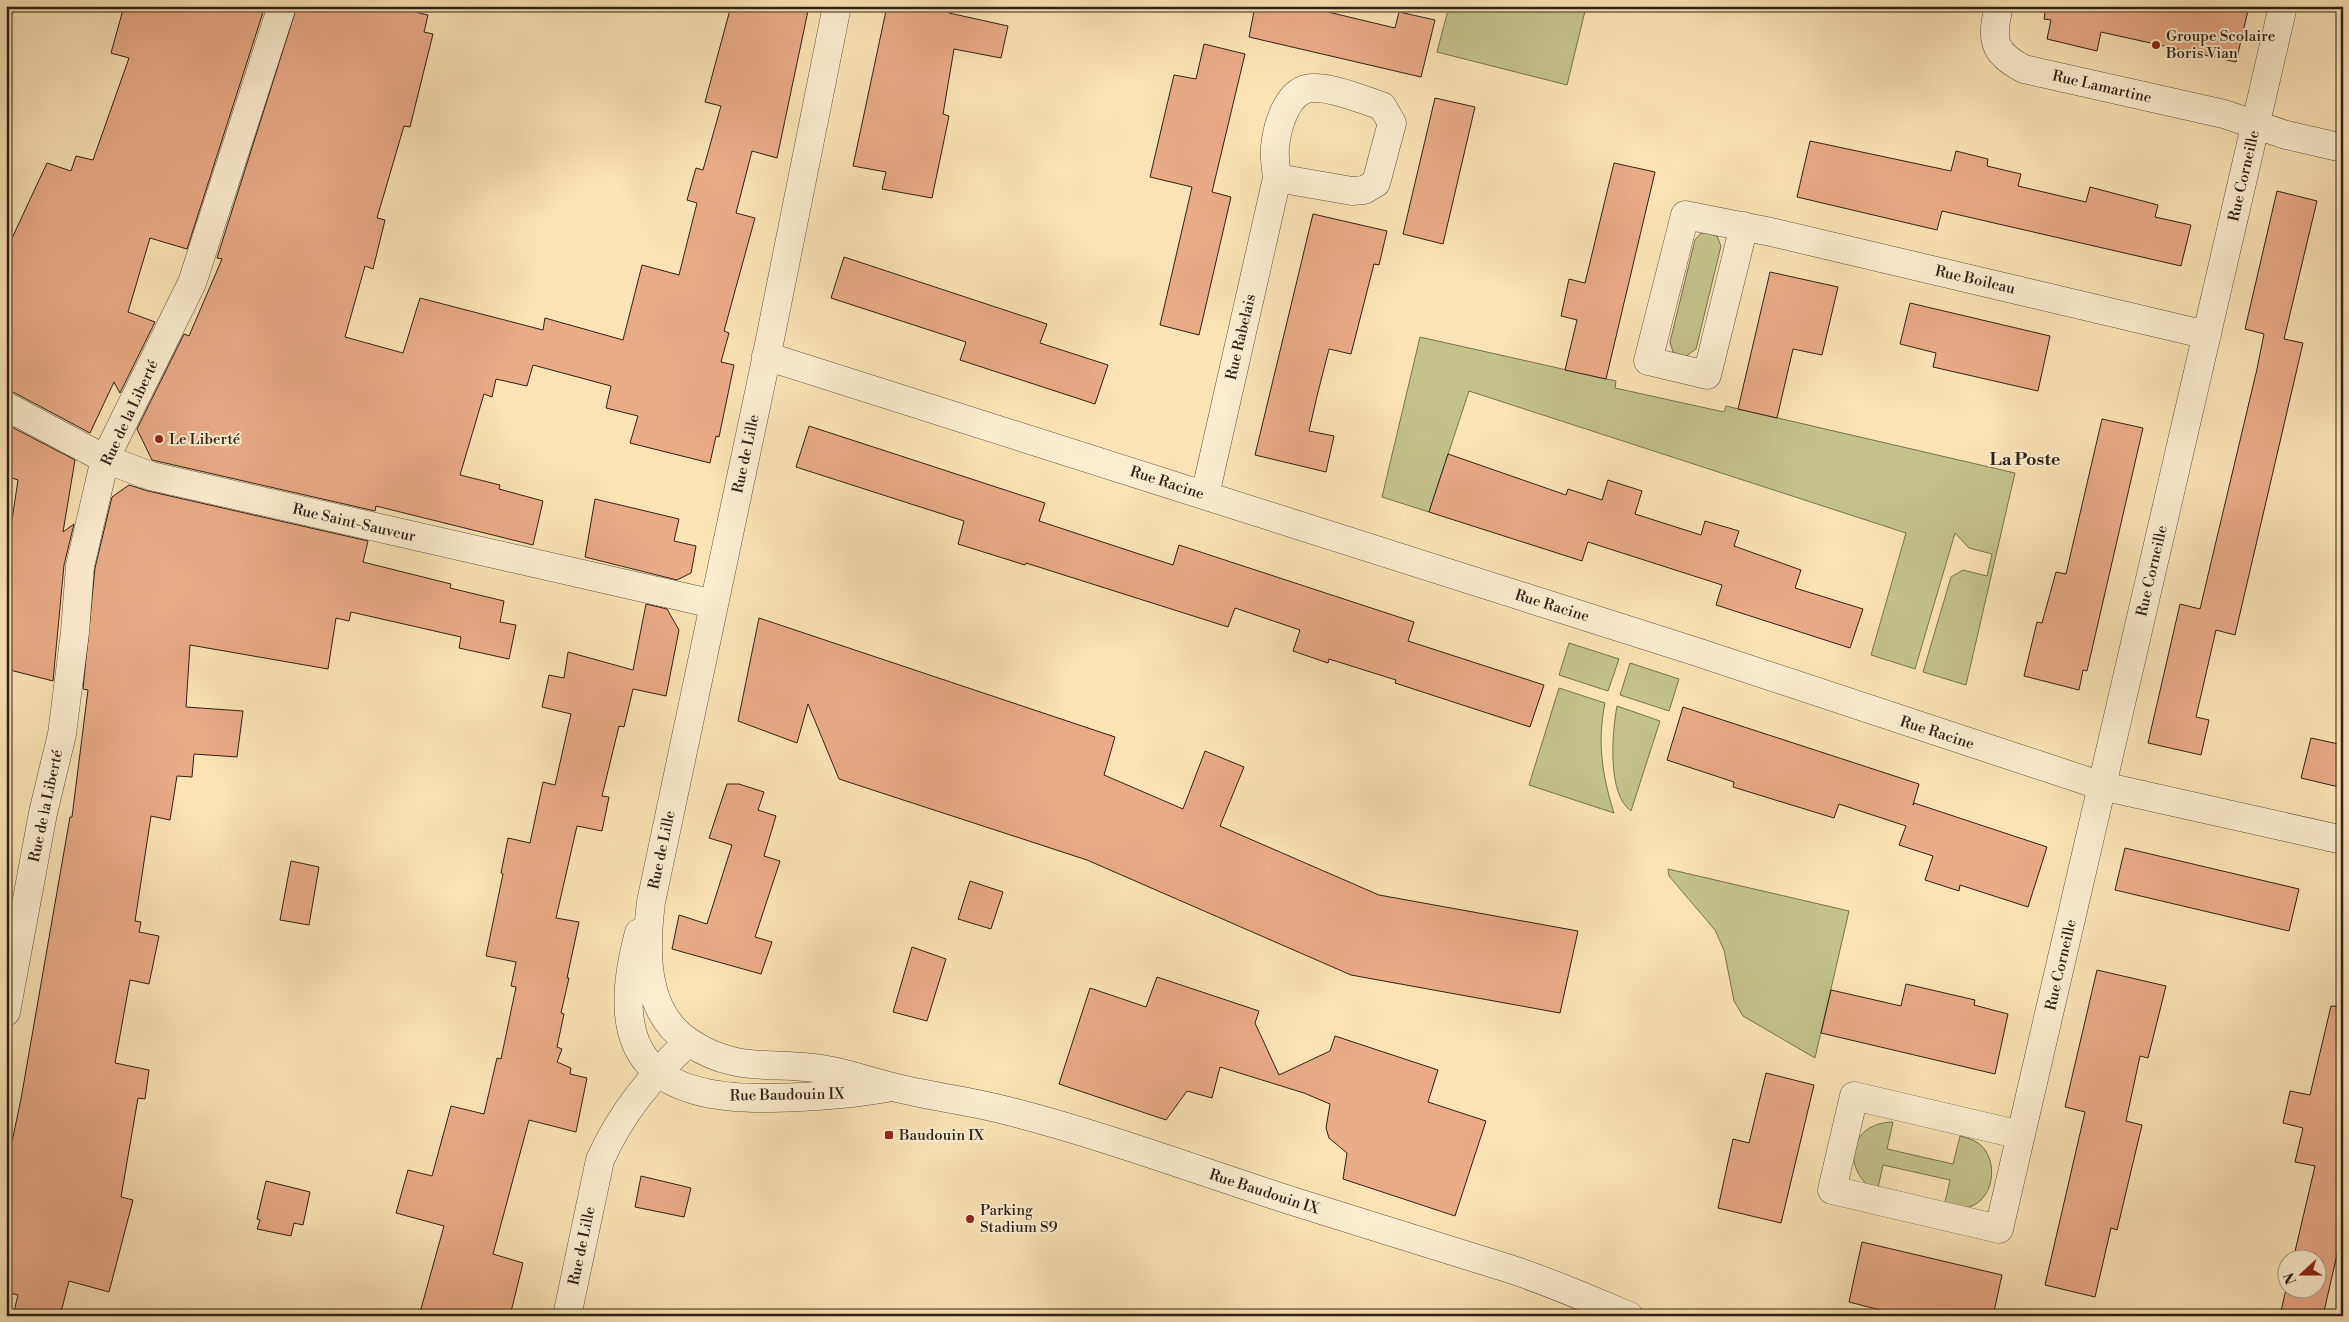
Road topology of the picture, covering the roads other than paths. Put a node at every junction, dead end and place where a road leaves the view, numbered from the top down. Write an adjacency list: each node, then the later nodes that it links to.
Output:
1 (282, 6): 12 (street, Rue de la Liberté)
2 (837, 6): 10 (street, Rue de Lille)
3 (1999, 6): 5 (street, Rue Lamartine)
4 (2283, 6): 5 (street, Rue Corneille)
5 (2256, 124): 6 (street, Rue Lamartine); 9 (street, Rue Corneille)
6 (2343, 148)
7 (1277, 178): 7 (street, Rue Rabelais); 13 (street, Rue Rabelais)
8 (1744, 226): 8 (street, Rue Boileau); 9 (street, Rue Boileau)
9 (2207, 335): 15 (street, Rue Corneille)
10 (766, 356): 13 (street, Rue Racine); 14 (street, Rue de Lille)
11 (6, 406): 12 (street, Rue Saint-Sauveur)
12 (105, 459): 14 (street, Rue Saint-Sauveur); 18 (street, Rue de la Liberté)
13 (1205, 495): 15 (street, Rue Racine)
14 (714, 604): 17 (street, Rue de Lille)
15 (2102, 786): 16 (street, Rue Racine); 22 (street, Rue Corneille)
16 (2343, 840)
17 (651, 902): 19 (street, Rue de Lille); 20 (street, Rue de Lille)
18 (7, 1003)
19 (688, 1042): 20 (street, Rue de Lille); 21 (street, Rue Baudouin IX)
20 (656, 1072): 21 (street, Rue Baudouin IX); 23 (street, Rue de Lille)
21 (893, 1087): 24 (street, Rue Baudouin IX)
22 (2021, 1135): 22 (street, Rue Corneille)
23 (567, 1316)
24 (1629, 1316)

